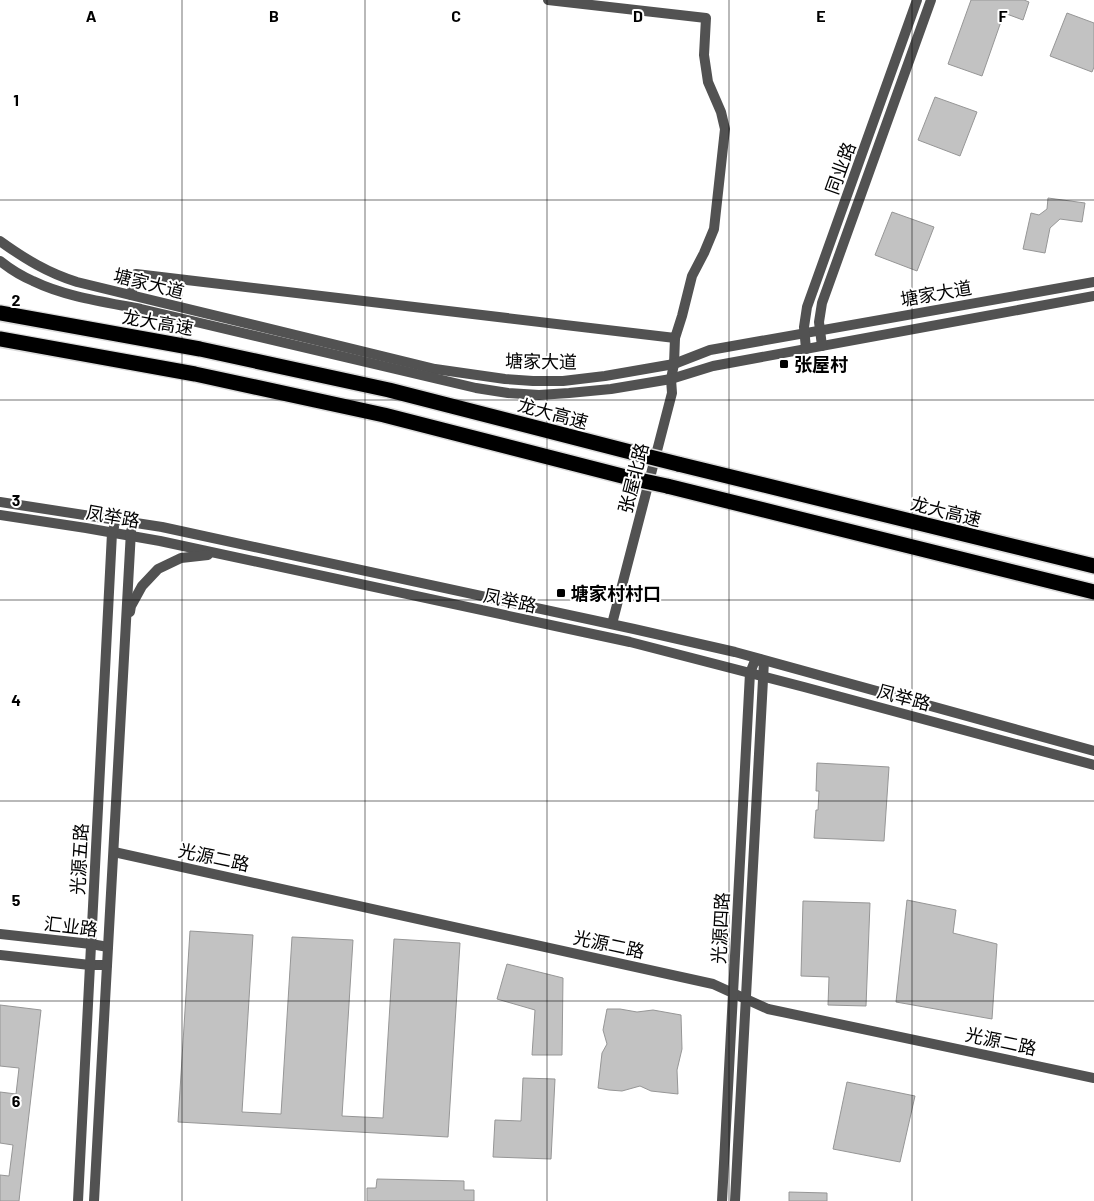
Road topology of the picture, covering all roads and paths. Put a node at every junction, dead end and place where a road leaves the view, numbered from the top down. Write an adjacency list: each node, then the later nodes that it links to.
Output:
1 (548, 0): 12 (street, 张屋北路)
2 (917, 0): 11 (street, 同业路)
3 (930, 0): 10 (street, 同业路)
4 (0, 241): 7 (street, 塘家大道)
5 (0, 261): 17 (street, 塘家大道)
6 (1094, 282): 10 (street, 塘家大道)
7 (131, 295): 12 (street); 16 (street, 塘家大道)
8 (1094, 296): 14 (street, 塘家大道)
9 (0, 313): 25 (highway, 龙大高速, bridge)
10 (820, 331): 11 (street, 塘家大道); 14 (street, 同业路)
11 (805, 333): 15 (street, 同业路); 16 (street, 塘家大道)
12 (675, 338): 16 (street, 张屋北路)
13 (5, 340): 26 (highway, bridge)
14 (822, 346): 15 (street, 塘家大道)
15 (806, 349): 17 (street, 塘家大道)
16 (674, 364): 17 (street, 张屋北路)
17 (671, 380): 27 (street, 张屋北路)
18 (0, 502): 20 (street, 凤举路)
19 (0, 515): 22 (street, 凤举路)
20 (120, 520): 21 (street, 凤举路); 22 (street)
21 (132, 522): 23 (street, 光源五路); 27 (street, 凤举路)
22 (112, 532): 23 (street, 凤举路); 36 (street, 光源五路)
23 (131, 536): 24 (street, 凤举路); 28 (street, 光源五路)
24 (227, 555): 28 (street); 30 (street, 凤举路)
25 (1094, 566)
26 (1094, 592)
27 (612, 624): 29 (street, 凤举路)
28 (126, 625): 34 (street, 光源五路)
29 (761, 660): 30 (street); 31 (street, 光源四路); 32 (street, 凤举路)
30 (750, 673): 31 (street, 凤举路); 41 (street, 光源四路)
31 (763, 676): 33 (street, 凤举路); 42 (street, 光源四路)
32 (1094, 750)
33 (1094, 765)
34 (114, 852): 37 (street, 光源五路); 41 (street, 光源二路)
35 (0, 934): 36 (street, 汇业路)
36 (91, 944): 37 (street, 汇业路); 40 (street, 光源五路)
37 (108, 948): 39 (street, 光源五路)
38 (0, 955): 40 (street, 汇业路)
39 (107, 964): 40 (street, 汇业路); 45 (street, 光源五路)
40 (90, 965): 44 (street, 光源五路)
41 (733, 993): 42 (street, 光源二路); 46 (street, 光源四路)
42 (746, 999): 43 (street, 光源二路); 47 (street, 光源四路)
43 (1094, 1078)
44 (78, 1201)
45 (94, 1201)
46 (722, 1201)
47 (735, 1201)

